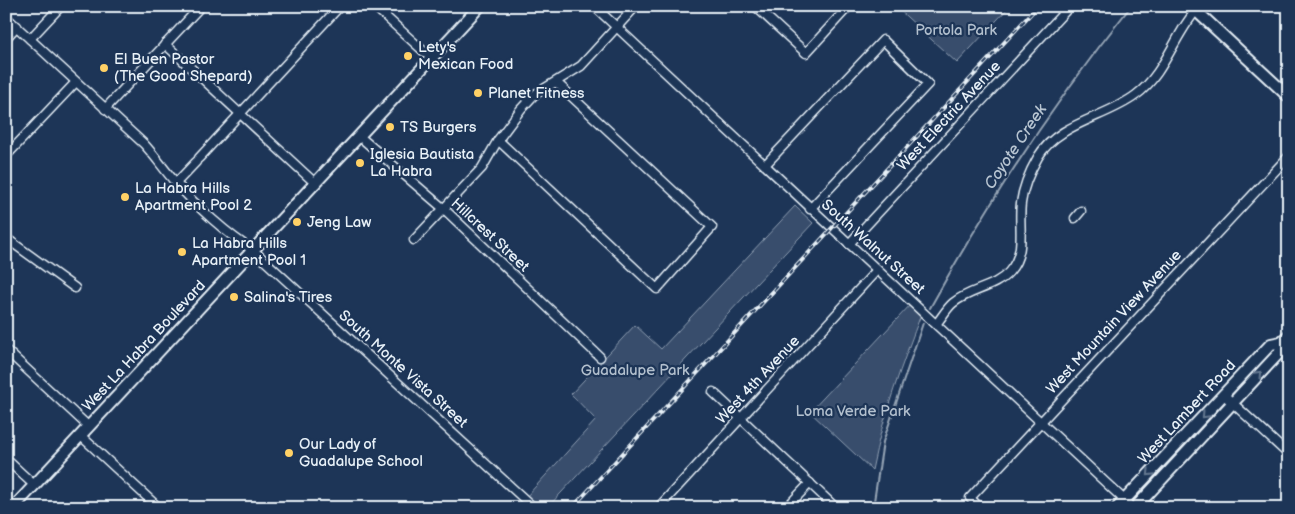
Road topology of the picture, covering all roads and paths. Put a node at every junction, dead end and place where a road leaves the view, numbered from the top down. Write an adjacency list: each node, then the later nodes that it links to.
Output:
1 (61, 6): 16 (street)
2 (200, 6): 17 (street)
3 (340, 6): 23 (street)
4 (374, 6): 18 (street)
5 (480, 6): 18 (main road, West La Habra Boulevard)
6 (594, 6): 14 (street, South Walnut Street)
7 (636, 6): 14 (street)
8 (755, 6): 9 (street)
9 (850, 6)
10 (1070, 6): 37 (street, West Electric Avenue)
11 (1196, 8): 21 (main road); 41 (street)
12 (6, 17): 13 (street, South Monte Vista Street)
13 (16, 26): 15 (street); 16 (street, South Monte Vista Street)
14 (616, 27): 20 (street); 28 (street, South Walnut Street)
15 (6, 38)
16 (30, 39): 19 (street, South Monte Vista Street)
17 (165, 44): 22 (street); 23 (street)
18 (432, 58): 24 (main road, West La Habra Boulevard)
19 (76, 82): 22 (street, South Monte Vista Street); 26 (street)
20 (557, 82): 25 (street); 25 (street)
21 (1289, 97)
22 (105, 109): 29 (street, South Monte Vista Street)
23 (240, 114): 29 (street); 30 (street)
24 (359, 136): 30 (main road, West La Habra Boulevard); 31 (street, Hillcrest Street)
25 (498, 140): 31 (street)
26 (6, 156)
27 (1289, 156): 49 (street, West Mountain View Avenue)
28 (765, 165): 32 (street, South Walnut Street); 32 (street)
29 (176, 183): 38 (street, South Monte Vista Street)
30 (315, 184): 38 (main road, West La Habra Boulevard)
31 (444, 209): 36 (street); 44 (street, Hillcrest Street)
32 (810, 209): 37 (street, South Walnut Street)
33 (1081, 211): 34 (street)
34 (1075, 218)
35 (6, 238): 40 (street)
36 (414, 240)
37 (848, 244): 39 (street, South Walnut Street)
38 (253, 250): 50 (main road, West La Habra Boulevard); 59 (street, South Monte Vista Street)
39 (877, 270): 41 (street, South Walnut Street); 48 (street, West 4th Avenue)
40 (75, 288)
41 (937, 323): 49 (street, South Walnut Street)
42 (1286, 340): 46 (main road, West Lambert Road); 47 (main road, West Lambert Road, one-way to 42)
43 (6, 350): 50 (street)
44 (600, 357)
45 (712, 392): 48 (street)
46 (1224, 395): 47 (street); 56 (main road, West Lambert Road, one-way to 56)
47 (1232, 403): 52 (street); 65 (main road, West Lambert Road)
48 (741, 419): 54 (street); 60 (street, West 4th Avenue)
49 (1040, 421): 56 (street, South Walnut Street); 63 (street, West Mountain View Avenue)
50 (89, 427): 51 (main road, West La Habra Boulevard)
51 (81, 436): 55 (main road, West La Habra Boulevard); 58 (street)
52 (1289, 455)
53 (6, 459): 55 (street)
54 (810, 483): 61 (street); 62 (street)
55 (34, 485): 57 (main road, West La Habra Boulevard)
56 (1125, 500): 64 (main road, West Lambert Road); 65 (street, South Walnut Street)
57 (13, 508)
58 (159, 508)
59 (534, 508)
60 (658, 508)
61 (786, 508)
62 (836, 508)
63 (980, 508)
64 (1117, 508)
65 (1134, 508)

